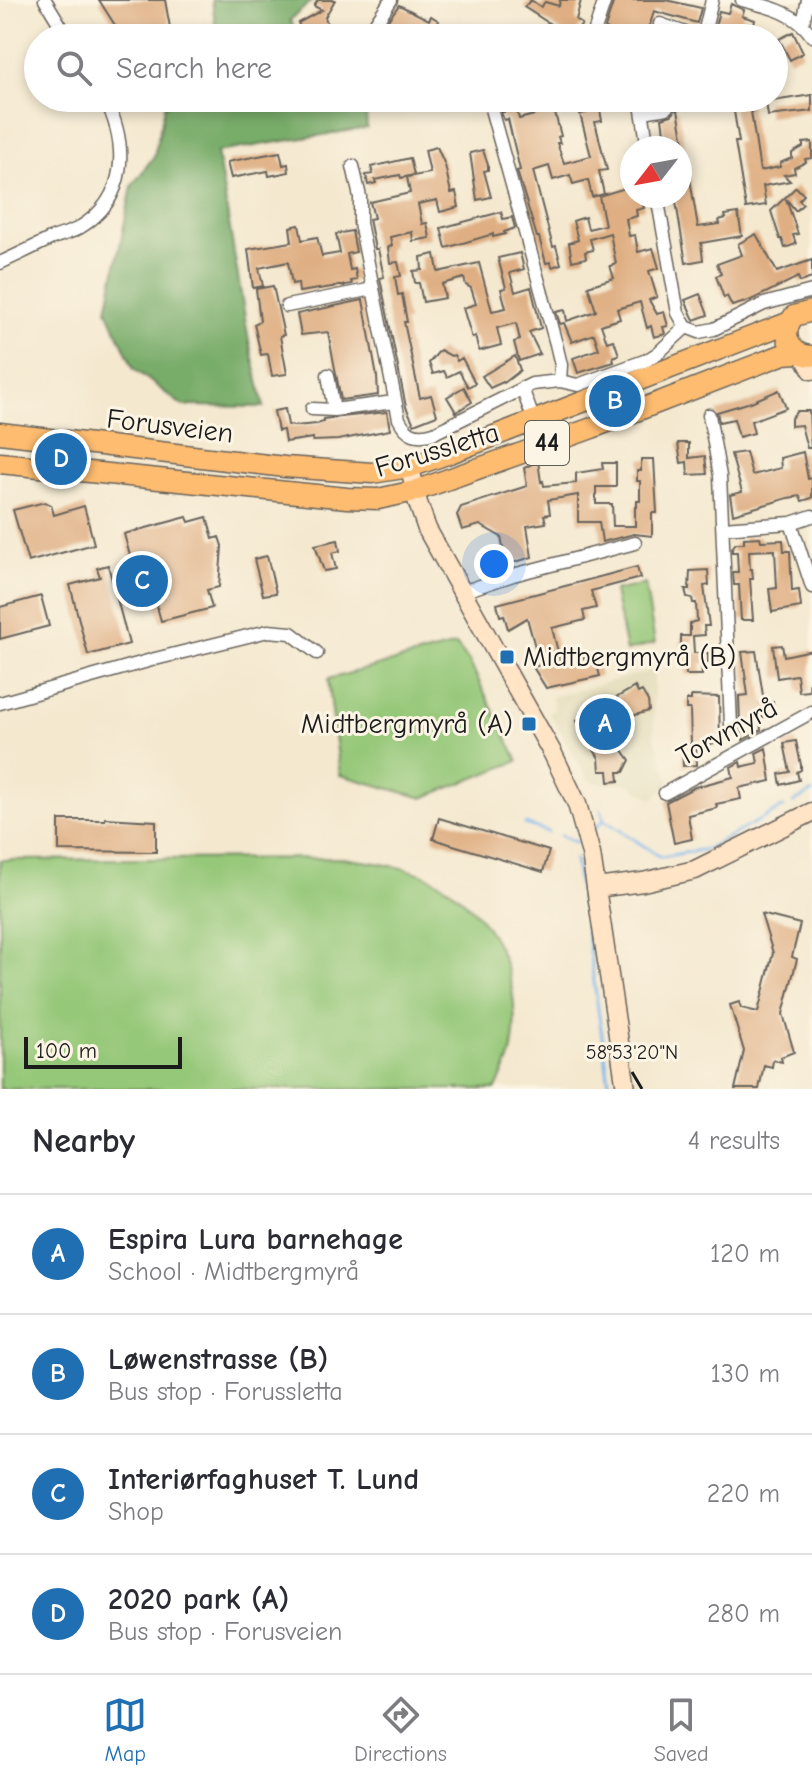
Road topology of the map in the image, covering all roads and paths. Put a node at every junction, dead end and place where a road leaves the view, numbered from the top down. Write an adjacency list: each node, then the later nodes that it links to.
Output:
1 (45, 0): 8 (street)
2 (391, 0): 9 (street)
3 (605, 0): 10 (street)
4 (712, 0): 11 (street)
5 (742, 0): 7 (street)
6 (808, 0): 7 (street)
7 (803, 23): 12 (street)
8 (60, 24)
9 (375, 24)
10 (597, 24)
11 (705, 24)
12 (812, 36)
13 (112, 112): 19 (street)
14 (492, 112): 28 (street)
15 (643, 112): 16 (street)
16 (646, 136)
17 (353, 166): 20 (street)
18 (659, 208): 25 (street)
19 (0, 263)
20 (373, 289): 22 (street); 30 (street)
21 (812, 291): 25 (street)
22 (287, 306)
23 (812, 311): 24 (main road, 44)
24 (790, 322): 26 (main road, 44); 34 (main road, Forussletta / 44)
25 (686, 327): 28 (street)
26 (807, 359): 40 (main road, Forussletta / 44)
27 (328, 375): 32 (street)
28 (560, 381): 29 (street)
29 (522, 388): 30 (street); 34 (street)
30 (394, 402): 32 (street)
31 (312, 409): 32 (street)
32 (334, 410)
33 (709, 415): 43 (street, Torvmyrå)
34 (534, 421): 38 (main road, Forussletta / 44)
35 (0, 433): 37 (main road, Forusveien / 44)
36 (0, 463): 39 (main road, Forusveien / 44)
37 (285, 467): 38 (main road, Forussletta / 44)
38 (410, 467): 40 (street)
39 (218, 484): 40 (main road, Forussletta / 44)
40 (415, 491): 46 (street)
41 (812, 516): 42 (street)
42 (791, 523): 43 (street); 45 (street)
43 (723, 528): 50 (street, Torvmyrå)
44 (635, 543): 46 (street)
45 (812, 587)
46 (462, 592): 53 (street)
47 (317, 653): 48 (street)
48 (0, 703)
49 (812, 712): 51 (street, Torvmyrå)
50 (731, 725)
51 (665, 793)
52 (812, 812): 53 (street)
53 (596, 888): 54 (street)
54 (626, 1089)

